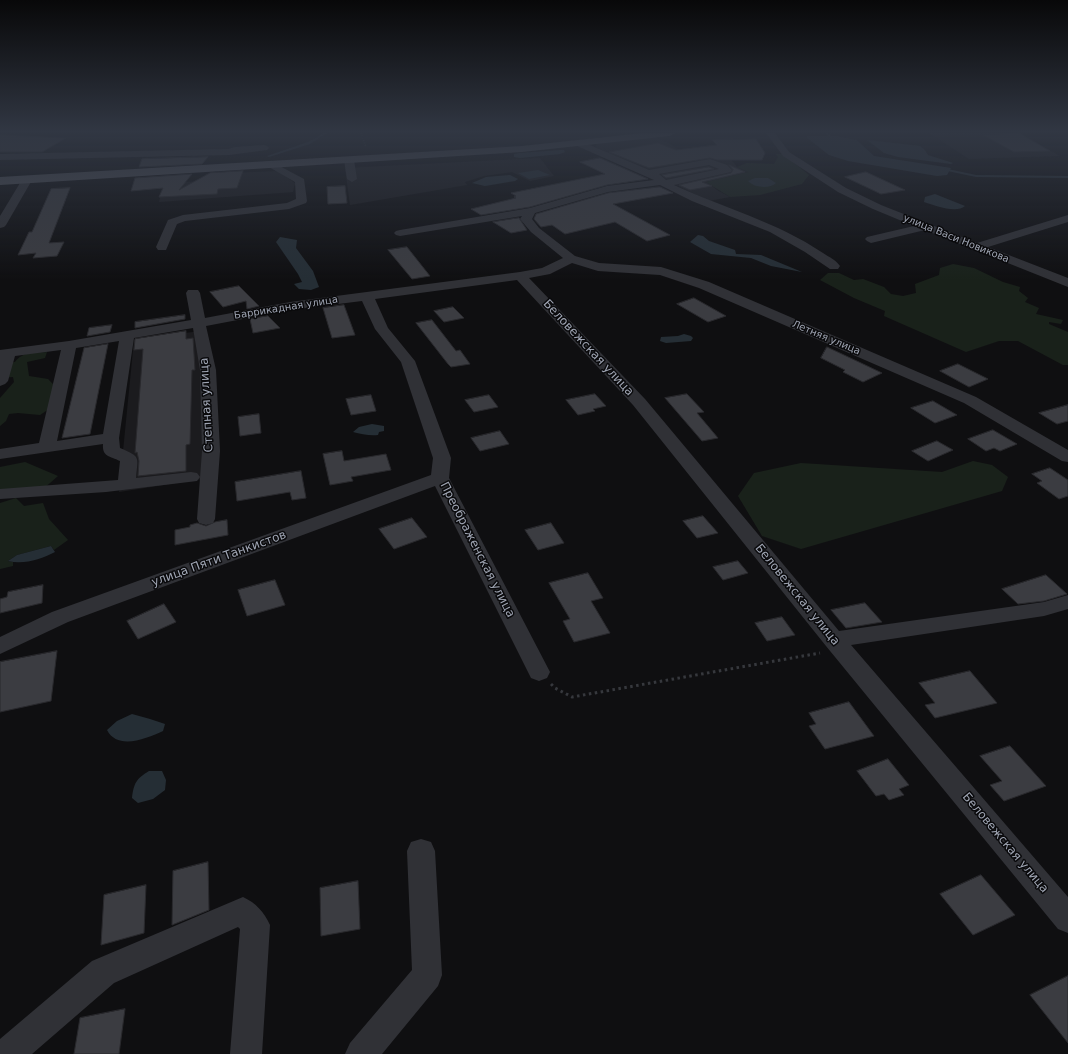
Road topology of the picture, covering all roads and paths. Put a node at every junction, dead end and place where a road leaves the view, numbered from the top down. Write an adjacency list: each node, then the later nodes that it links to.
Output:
1 (26, 182): 8 (street)
2 (300, 182): 12 (street)
3 (667, 182): 5 (street)
4 (830, 182): 9 (street, улица Васи Новикова)
5 (663, 183): 6 (street); 15 (street)
6 (531, 211): 10 (street); 14 (street)
7 (1068, 218): 13 (street)
8 (0, 225)
9 (924, 227): 11 (street); 13 (street, улица Васи Новикова)
10 (400, 233)
11 (871, 239)
12 (162, 247)
13 (976, 247): 17 (street, улица Васи Новикова)
14 (570, 259): 16 (street, Баррикадная улица); 28 (street, Летняя улица)
15 (834, 266)
16 (520, 276): 19 (street, Баррикадная улица); 35 (street, Беловежская улица)
17 (1068, 283)
18 (193, 293): 20 (street, Степная улица)
19 (366, 296): 20 (street, Баррикадная улица); 30 (street, Преображенская улица)
20 (199, 323): 21 (street, Баррикадная улица); 33 (street, Степная улица)
21 (127, 336): 22 (street, Баррикадная улица); 25 (street)
22 (68, 345): 23 (street, Баррикадная улица); 26 (street)
23 (5, 354): 24 (street)
24 (0, 381)
25 (112, 438): 26 (street); 31 (street)
26 (47, 447): 27 (street)
27 (0, 454)
28 (1068, 457)
29 (191, 477): 31 (street)
30 (440, 478): 36 (street, улица Пяти Танкистов); 37 (street, Преображенская улица)
31 (127, 485): 32 (street)
32 (0, 494)
33 (206, 518)
34 (1068, 602): 35 (street)
35 (834, 640): 37 (path); 39 (street, Беловежская улица)
36 (0, 646)
37 (539, 672)
38 (421, 850): 42 (street)
39 (1068, 919)
40 (7, 1054): 41 (street)
41 (246, 1054)
42 (361, 1054)

